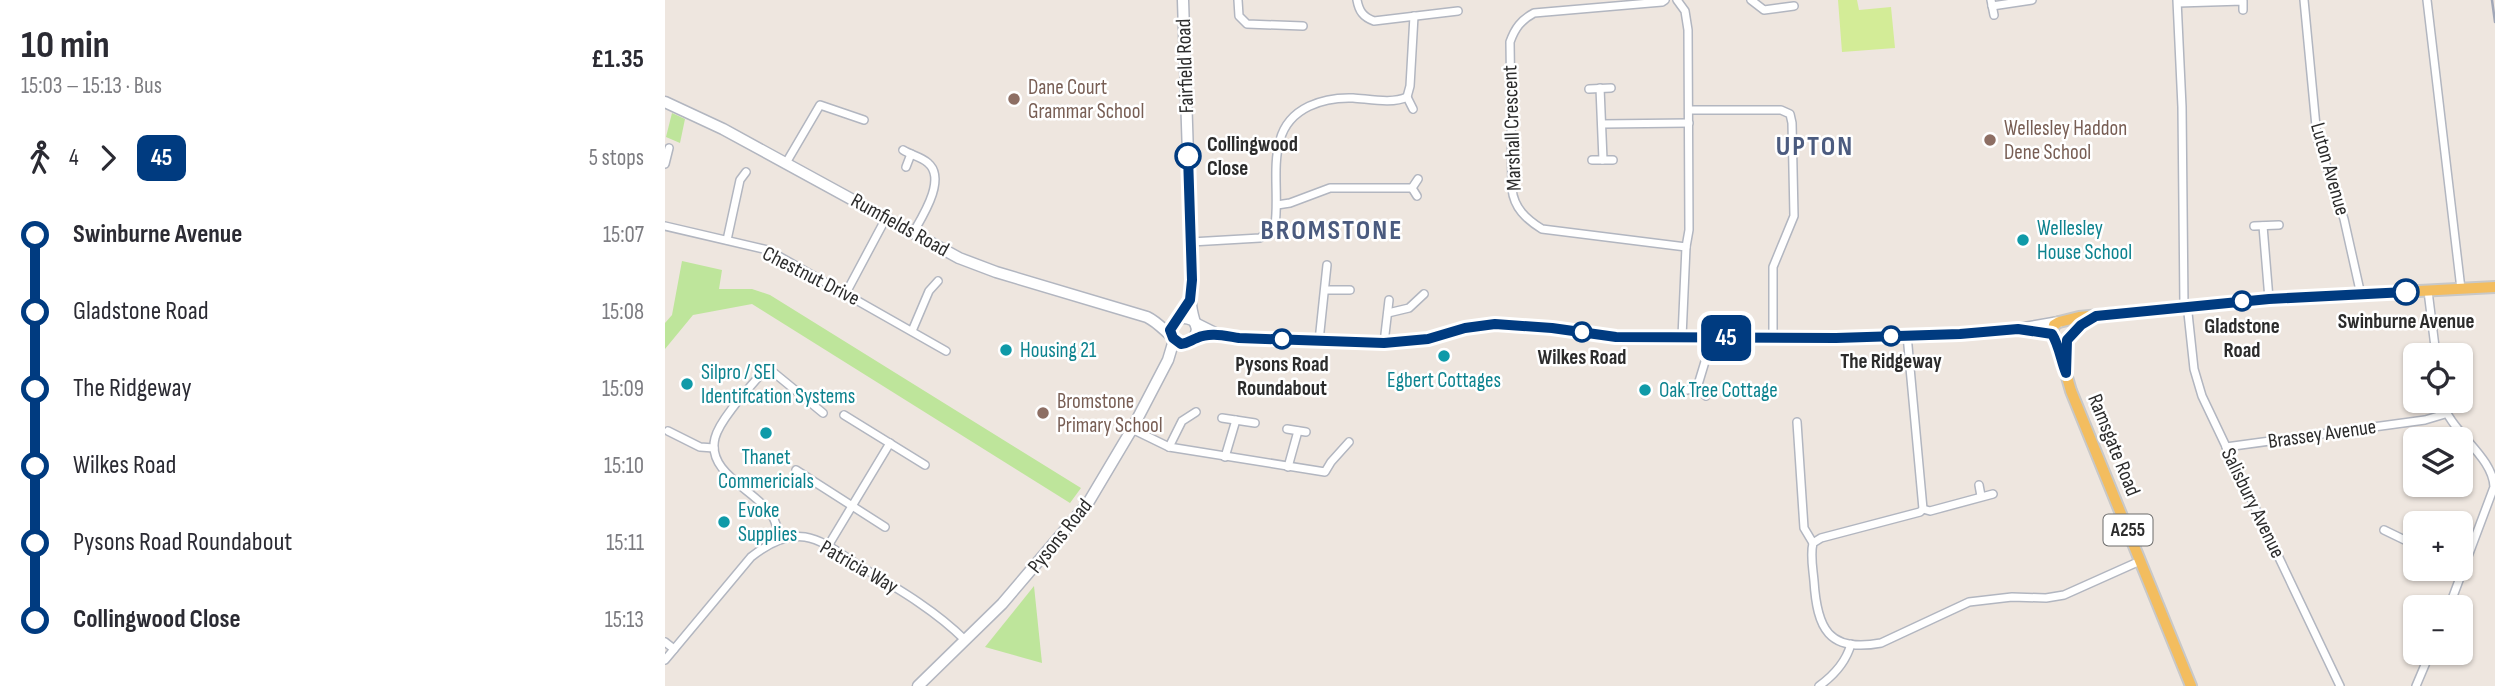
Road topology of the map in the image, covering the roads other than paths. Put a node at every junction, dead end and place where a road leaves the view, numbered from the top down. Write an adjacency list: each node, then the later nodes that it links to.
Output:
1 (1183, 0): 44 (street, Fairfield Road)
2 (1238, 0): 16 (street)
3 (1357, 0): 15 (street)
4 (1665, 0): 45 (street, Marshall Crescent)
5 (1677, 0): 23 (street)
6 (1751, 0): 11 (street)
7 (2032, 0): 12 (street)
8 (2304, 0): 55 (street, Luton Avenue)
9 (2427, 0): 49 (street)
10 (2178, 2): 13 (street); 59 (street)
11 (1794, 6)
12 (1992, 7)
13 (2243, 10)
14 (1458, 11): 15 (street)
15 (1413, 16): 20 (street)
16 (1303, 26)
17 (1601, 88): 18 (street); 19 (street); 26 (street)
18 (1611, 88)
19 (1590, 89)
20 (1407, 97): 22 (street); 38 (street)
21 (665, 102): 31 (street, Rumfields Road)
22 (1413, 109)
23 (1690, 110): 25 (street); 71 (street)
24 (864, 120): 31 (street)
25 (1689, 123): 26 (street); 45 (street)
26 (1602, 124): 29 (street)
27 (669, 148): 32 (street)
28 (1592, 160): 29 (street)
29 (1603, 160): 30 (street)
30 (1613, 160)
31 (786, 163): 39 (street, Rumfields Road)
32 (665, 164)
33 (906, 167): 42 (street)
34 (746, 172): 43 (street)
35 (1418, 179): 36 (street)
36 (1412, 188): 37 (street); 38 (street)
37 (1417, 197)
38 (1277, 205): 44 (street)
39 (886, 218): 42 (street, Rumfields Road); 53 (street)
40 (2279, 225): 56 (street)
41 (665, 226): 43 (street, Chestnut Drive)
42 (913, 233): 62 (street, Rumfields Road)
43 (727, 240): 53 (street, Chestnut Drive)
44 (1191, 242): 57 (street, Fairfield Road)
45 (1686, 247): 74 (street)
46 (1327, 265): 50 (street)
47 (938, 281): 67 (street)
48 (2495, 287): 49 (main road)
49 (2461, 289): 52 (main road)
50 (1325, 290): 51 (street); 76 (street)
51 (1350, 290)
52 (2428, 291): 55 (main road); 78 (street)
53 (846, 293): 67 (street, Chestnut Drive)
54 (1424, 295): 60 (street)
55 (2361, 295): 56 (main road)
56 (2269, 299): 59 (main road)
57 (1190, 300): 63 (street, Fairfield Road); 64 (street, Fairfield Road)
58 (1389, 300): 60 (street)
59 (2186, 310): 61 (main road); 101 (street, Salisbury Avenue)
60 (1388, 313): 77 (street)
61 (2096, 316): 65 (main road); 72 (main road)
62 (1147, 317): 63 (street, Rumfields Road); 70 (street, Rumfields Road)
63 (1177, 319): 64 (street); 70 (street)
64 (1193, 322): 68 (street); 73 (street)
65 (2062, 322): 66 (street); 72 (main road, A255); 72 (main road)
66 (2018, 329): 69 (street); 72 (street)
67 (912, 331): 80 (street, Chestnut Drive)
68 (1216, 334): 73 (street); 76 (street)
69 (1907, 335): 71 (street); 111 (street)
70 (1173, 337): 79 (street); 81 (street, Pysons Road)
71 (1773, 337): 75 (street)
72 (2061, 337): 119 (main road, Ramsgate Road / A255)
73 (1195, 338): 79 (street)
74 (1682, 338): 75 (street); 77 (street)
75 (1707, 338): 82 (street)
76 (1319, 341): 77 (street)
77 (1384, 343)
78 (2434, 343)
79 (1185, 344): 81 (street, Pysons Road)
80 (946, 351)
81 (1168, 360): 93 (street, Pysons Road)
82 (1697, 388): 83 (street); 84 (street)
83 (1687, 390)
84 (1706, 396)
85 (1196, 412): 100 (street)
86 (823, 413): 102 (street)
87 (2445, 414): 101 (street, Brassey Avenue); 116 (street)
88 (844, 415): 99 (street)
89 (1222, 418): 90 (street)
90 (1236, 420): 92 (street); 103 (street)
91 (1797, 422): 96 (street)
92 (1255, 423)
93 (1132, 429): 100 (street); 120 (street, Pysons Road)
94 (1287, 429): 105 (street)
95 (669, 430): 102 (street)
96 (1798, 432): 97 (street); 117 (street)
97 (1807, 432)
98 (1349, 442): 105 (street)
99 (890, 443): 104 (street); 110 (street)
100 (1169, 447): 103 (street)
101 (2226, 447): 129 (street, Salisbury Avenue)
102 (714, 448): 114 (street)
103 (1224, 457): 105 (street)
104 (925, 465)
105 (1288, 467)
106 (796, 470): 110 (street)
107 (1979, 485): 109 (street)
108 (1993, 494): 109 (street)
109 (1981, 496): 111 (street)
110 (852, 506): 112 (street); 118 (street)
111 (1923, 509): 117 (street)
112 (885, 527)
113 (2384, 530): 115 (street)
114 (781, 539): 118 (street, Patricia Way); 123 (street)
115 (2403, 539)
116 (2473, 542)
117 (1813, 543): 122 (street)
118 (828, 546): 120 (street, Patricia Way)
119 (2140, 561): 122 (street); 128 (main road, Ramsgate Road / A255)
120 (965, 640): 126 (street, Pysons Road)
121 (665, 642): 123 (street)
122 (1851, 644): 127 (street)
123 (674, 649): 124 (street)
124 (665, 660)
125 (2425, 665): 130 (street)
126 (918, 686)
127 (1819, 686)
128 (2191, 686)
129 (2340, 686)
130 (2416, 686)

